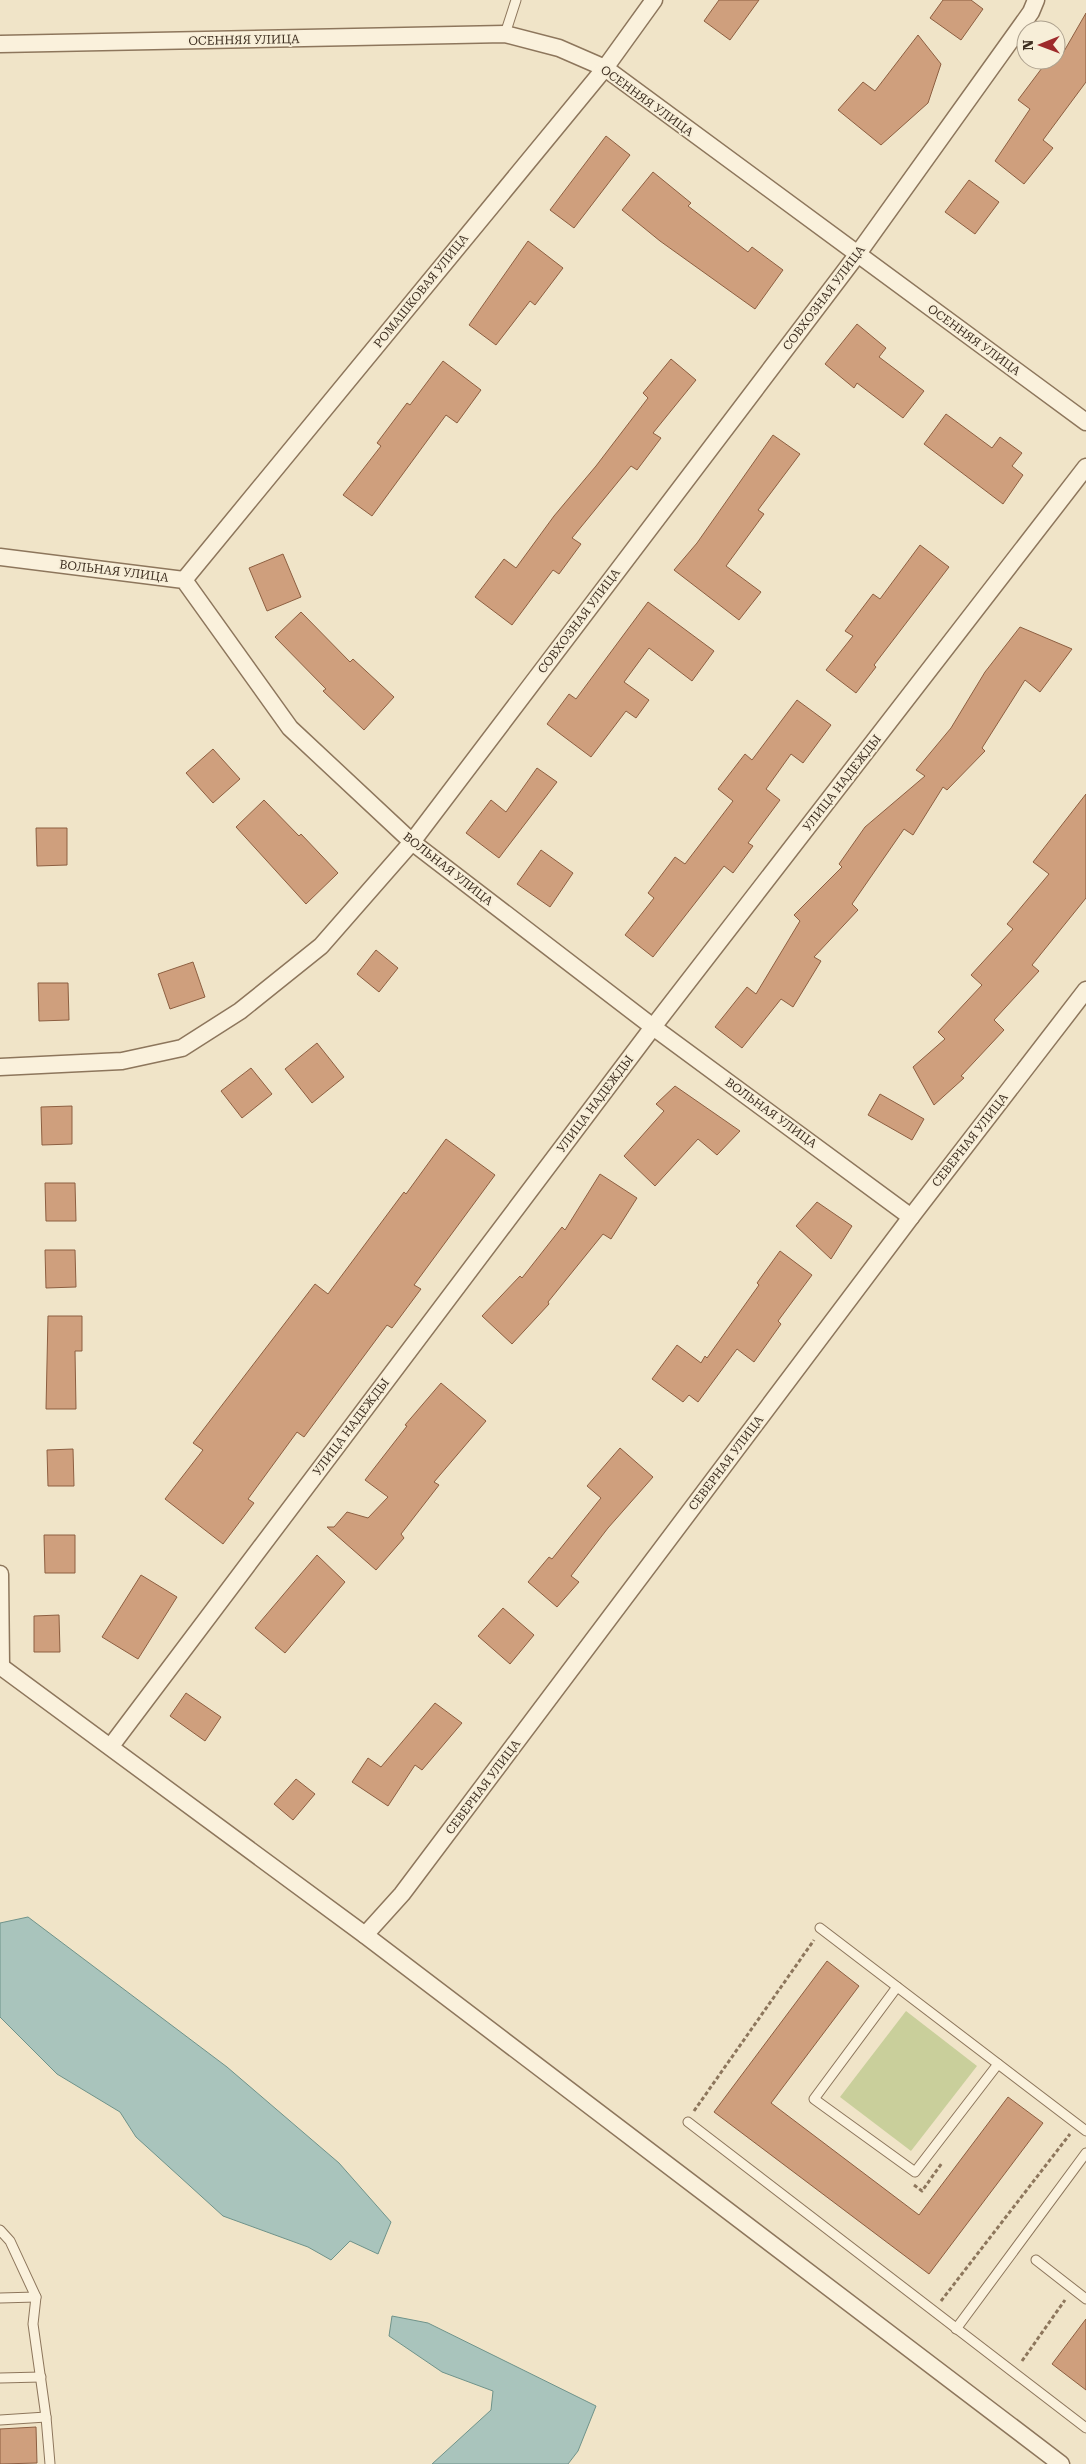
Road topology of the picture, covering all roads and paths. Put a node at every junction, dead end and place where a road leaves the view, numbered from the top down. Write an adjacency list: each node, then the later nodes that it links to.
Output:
1 (516, 0): 4 (lane)
2 (654, 0): 6 (street, РОМАШКОВАЯ УЛИЦА)
3 (1036, 0): 7 (street, СОВХОЗНАЯ УЛИЦА)
4 (505, 34): 5 (street, ОСЕННЯЯ УЛИЦА); 6 (street, ОСЕННЯЯ УЛИЦА)
5 (0, 44)
6 (604, 68): 7 (street, ОСЕННЯЯ УЛИЦА); 11 (street, РОМАШКОВАЯ УЛИЦА)
7 (858, 255): 8 (street, ОСЕННЯЯ УЛИЦА); 12 (street, СОВХОЗНАЯ УЛИЦА)
8 (1086, 422)
9 (1086, 467): 14 (street, УЛИЦА НАДЕЖДЫ)
10 (0, 557): 11 (street, ВОЛЬНАЯ УЛИЦА)
11 (184, 580): 12 (street, ВОЛЬНАЯ УЛИЦА)
12 (412, 842): 14 (street, ВОЛЬНАЯ УЛИЦА); 15 (street, СОВХОЗНАЯ УЛИЦА)
13 (1086, 990): 16 (street, СЕВЕРНАЯ УЛИЦА)
14 (653, 1027): 16 (street, ВОЛЬНАЯ УЛИЦА); 19 (street, УЛИЦА НАДЕЖДЫ)
15 (0, 1067)
16 (911, 1217): 21 (street, СЕВЕРНАЯ УЛИЦА)
17 (0, 1574): 18 (street)
18 (0, 1666): 19 (street)
19 (111, 1746): 21 (street)
20 (820, 1928): 22 (lane)
21 (365, 1935): 43 (street)
22 (897, 1987): 23 (lane); 23 (lane)
23 (998, 2064): 25 (lane)
24 (688, 2122): 35 (lane)
25 (1086, 2131)
26 (1086, 2153): 35 (lane)
27 (0, 2230): 28 (lane)
28 (10, 2241): 29 (lane); 31 (lane)
29 (0, 2242)
30 (1036, 2260): 33 (lane)
31 (36, 2297): 32 (lane); 38 (lane)
32 (0, 2298)
33 (1086, 2298)
34 (1073, 2302): 36 (path)
35 (956, 2329): 41 (lane)
36 (1028, 2366)
37 (0, 2378): 38 (lane)
38 (41, 2378): 39 (lane)
39 (46, 2417): 40 (lane); 42 (lane)
40 (0, 2420)
41 (1086, 2428)
42 (50, 2464)
43 (1062, 2464)

